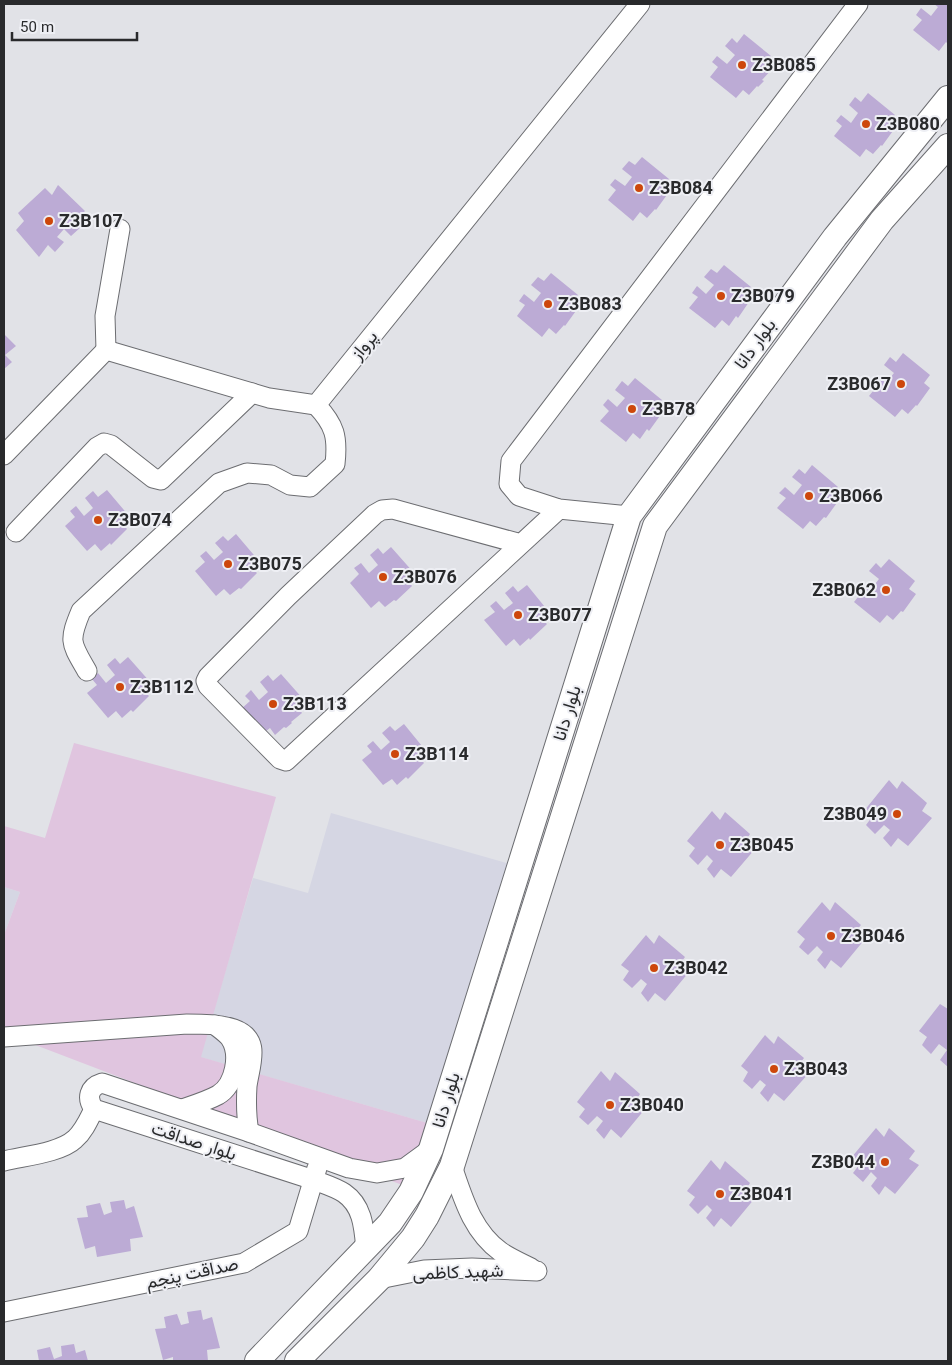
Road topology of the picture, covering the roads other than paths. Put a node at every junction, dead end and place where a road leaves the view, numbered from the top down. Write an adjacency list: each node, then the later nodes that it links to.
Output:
1 (640, 4): 8 (street, پرواز)
2 (858, 4): 10 (street)
3 (948, 98): 11 (street, بلوار دانا)
4 (948, 146): 23 (street, بلوار دانا)
5 (120, 229): 6 (street)
6 (106, 350): 7 (street); 9 (street)
7 (252, 393): 8 (street); 12 (street)
8 (316, 405): 14 (street)
9 (6, 448)
10 (560, 509): 11 (street); 13 (street)
11 (629, 516): 20 (street, بلوار دانا)
12 (16, 532)
13 (521, 544): 13 (street)
14 (87, 671)
15 (215, 1025): 16 (street, بلوار صداقت); 18 (street, بلوار صداقت); 19 (street, بلوار صداقت)
16 (4, 1036)
17 (94, 1109): 18 (street, بلوار صداقت); 22 (street); 24 (street, بلوار صداقت)
18 (182, 1109): 19 (street, بلوار صداقت)
19 (249, 1132): 21 (street, بلوار صداقت)
20 (431, 1149): 21 (street, بلوار صداقت); 25 (street, بلوار دانا)
21 (319, 1158): 24 (street, صداقت پنجم)
22 (4, 1161)
23 (452, 1166): 26 (street, بلوار دانا); 26 (street, شهید کاظمی)
24 (314, 1180): 25 (street, بلوار صداقت); 27 (street, صداقت پنجم)
25 (366, 1250): 28 (street, بلوار دانا)
26 (379, 1279): 29 (street, بلوار دانا)
27 (4, 1312)
28 (257, 1361)
29 (296, 1361)

